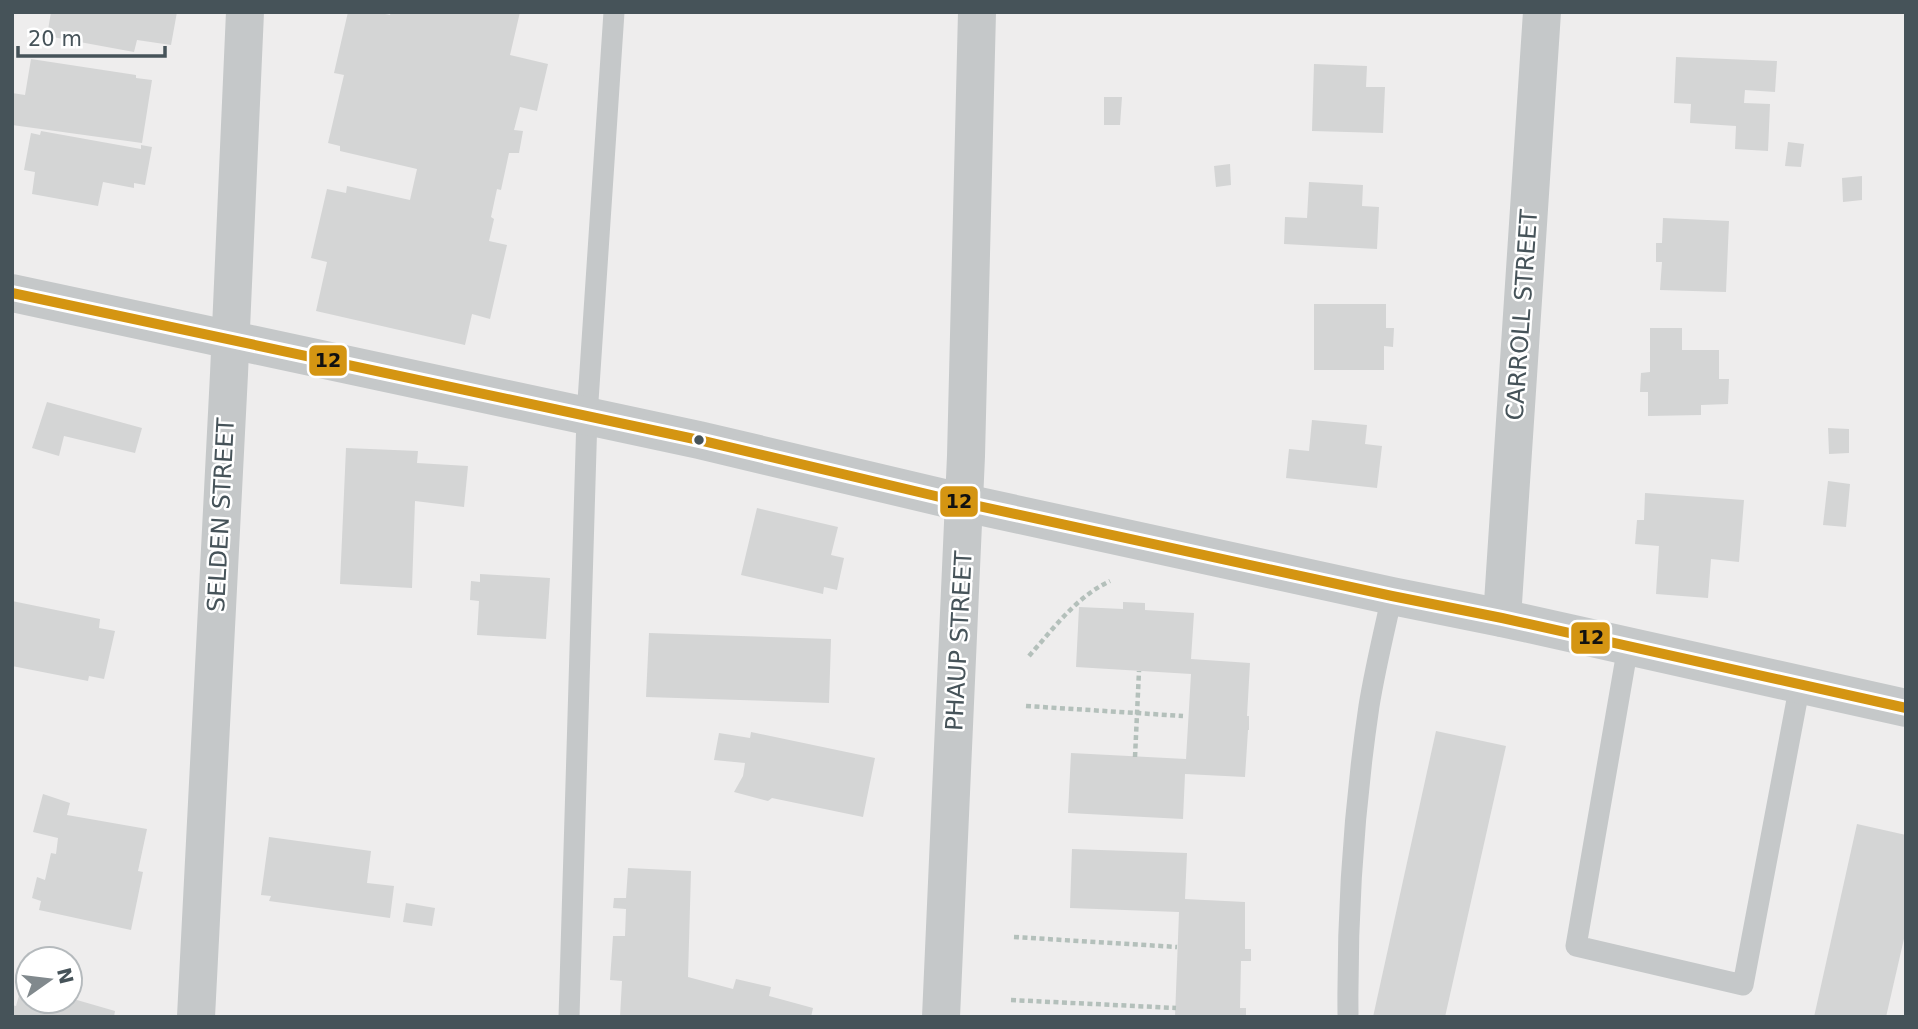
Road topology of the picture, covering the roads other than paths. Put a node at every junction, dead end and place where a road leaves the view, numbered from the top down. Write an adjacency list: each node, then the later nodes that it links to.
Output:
1 (245, 12): 6 (street, SELDEN STREET)
2 (614, 12): 7 (lane)
3 (977, 12): 8 (street, PHAUP STREET)
4 (1542, 12): 10 (street, CARROLL STREET)
5 (12, 293): 6 (street)
6 (230, 340): 7 (street); 15 (street, SELDEN STREET)
7 (587, 416): 8 (street); 16 (lane)
8 (965, 503): 9 (street); 17 (street, PHAUP STREET)
9 (1392, 596): 10 (street); 14 (lane)
10 (1502, 618): 11 (street)
11 (1628, 646): 12 (street); 12 (lane)
12 (1800, 684): 13 (street)
13 (1906, 708)
14 (1348, 1014)
15 (196, 1017)
16 (569, 1017)
17 (941, 1017)

